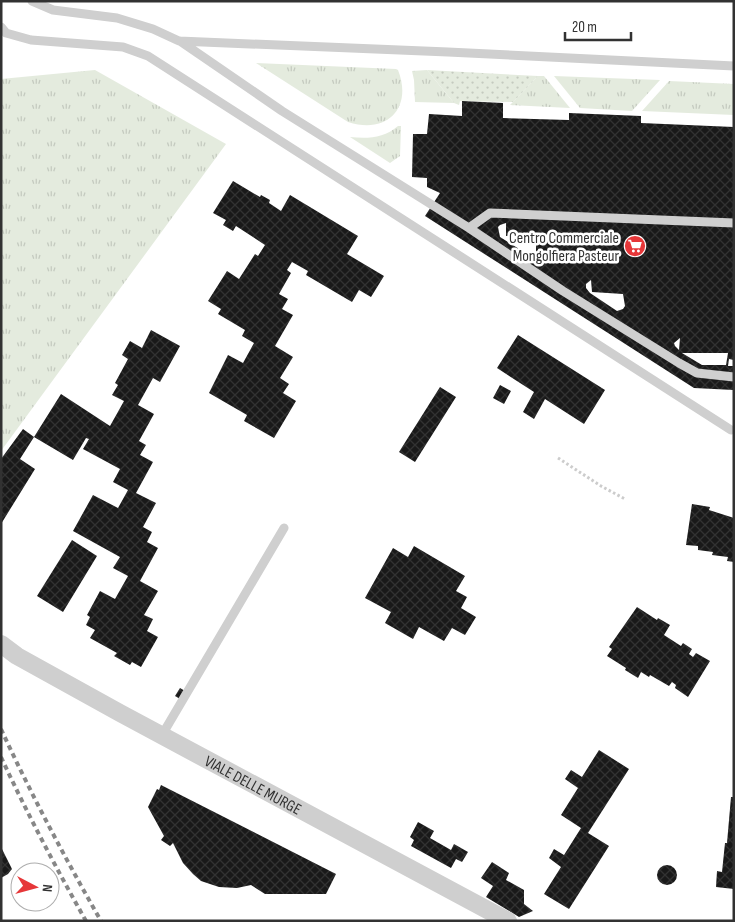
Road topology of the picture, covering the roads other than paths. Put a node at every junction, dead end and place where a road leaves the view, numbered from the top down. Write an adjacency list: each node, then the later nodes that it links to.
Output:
1 (32, 1): 3 (lane)
2 (1, 27): 8 (lane)
3 (179, 41): 4 (lane); 6 (lane)
4 (734, 66)
5 (734, 223): 6 (lane)
6 (468, 228): 7 (lane)
7 (734, 377)
8 (731, 430)
9 (284, 528): 11 (lane)
10 (1, 644): 11 (street, VIALE DELLE MURGE)
11 (162, 736): 12 (street, VIALE DELLE MURGE)
12 (508, 921)

